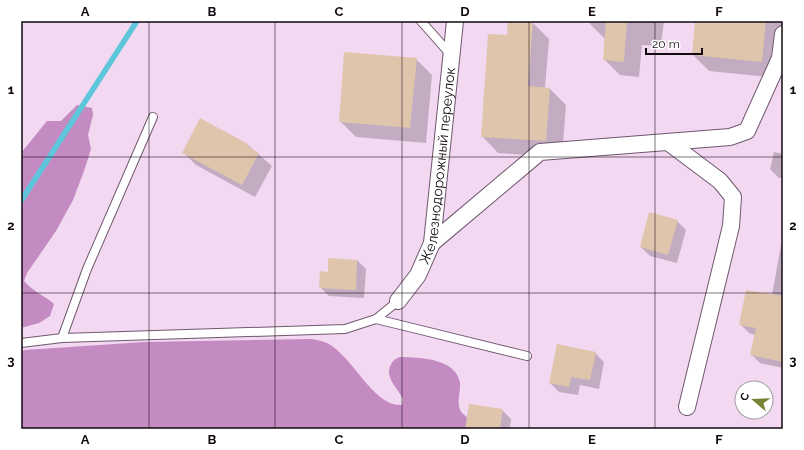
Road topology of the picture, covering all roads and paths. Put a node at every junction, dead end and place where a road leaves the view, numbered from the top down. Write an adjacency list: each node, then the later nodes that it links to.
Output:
1 (421, 21): 4 (lane)
2 (455, 21): 4 (street, Железнодорожный переулок)
3 (783, 34): 6 (street)
4 (452, 56): 7 (street, Железнодорожный переулок)
5 (153, 117): 10 (lane)
6 (668, 142): 7 (street); 13 (street)
7 (432, 243): 8 (street, Железнодорожный переулок)
8 (398, 301): 9 (lane)
9 (376, 319): 10 (lane); 12 (lane)
10 (62, 338): 11 (lane)
11 (21, 343)
12 (528, 356)
13 (687, 407)

